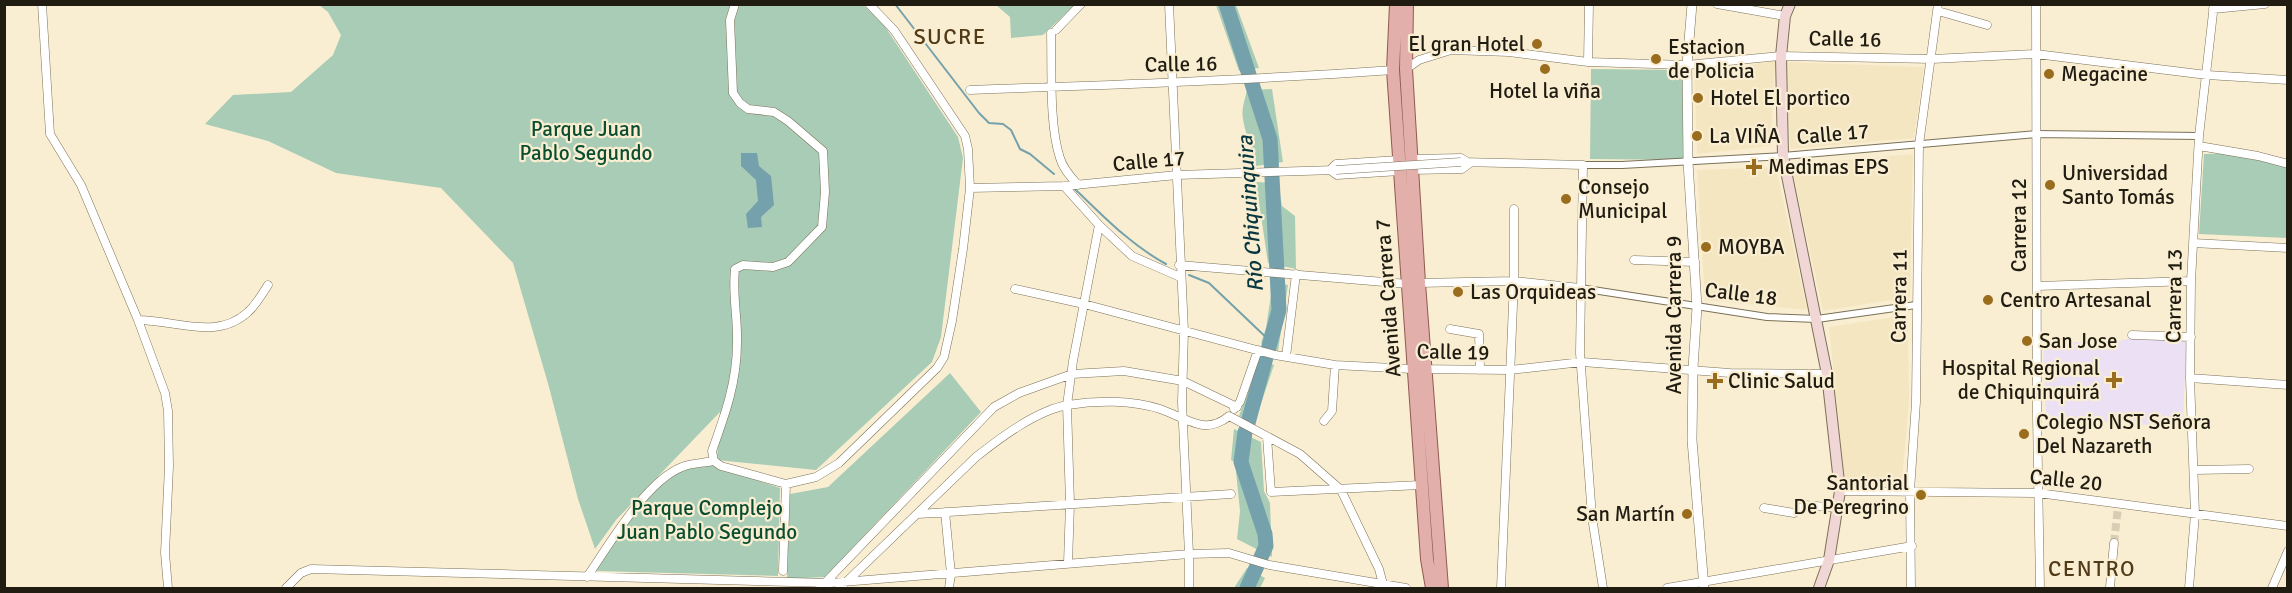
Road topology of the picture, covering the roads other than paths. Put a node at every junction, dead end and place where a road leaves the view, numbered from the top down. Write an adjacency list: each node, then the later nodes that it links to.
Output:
1 (42, 4): 64 (street)
2 (735, 4): 89 (street)
3 (869, 4): 43 (street)
4 (1081, 4): 27 (street)
5 (1169, 4): 26 (street)
6 (1396, 4): 23 (main road, Avenida Carrera 7)
7 (1407, 4): 23 (main road, Avenida Carrera 7)
8 (1588, 4): 21 (street)
9 (1692, 4): 22 (street, Avenida Carrera 9)
10 (1717, 4): 16 (street)
11 (1790, 4): 16 (main road)
12 (2036, 4): 18 (street, Carrera 12)
13 (2265, 4): 14 (street)
14 (2213, 7): 24 (street, Carrera 13)
15 (1938, 8): 17 (street); 20 (street, Carrera 11)
16 (1785, 16): 19 (main road)
17 (1988, 25)
18 (2036, 54): 20 (street, Calle 16); 24 (street, Calle 16); 29 (street, Carrera 12)
19 (1781, 56): 20 (street, Calle 16); 22 (street, Calle 16); 33 (main road)
20 (1932, 59): 31 (street, Carrera 11)
21 (1588, 62): 22 (street, Calle 16); 23 (street, Calle 16)
22 (1687, 65): 34 (street, Avenida Carrera 9)
23 (1399, 70): 26 (street, Calle 16); 37 (main road, Avenida Carrera 7)
24 (2207, 75): 25 (street, Calle 16); 30 (street, Carrera 13)
25 (2288, 80)
26 (1172, 81): 27 (street, Calle 16); 40 (street)
27 (1053, 87): 28 (street, Calle 16); 41 (street)
28 (970, 90)
29 (2036, 134): 30 (street, Calle 17); 31 (street, Calle 17); 57 (street, Carrera 12)
30 (2199, 136): 32 (street, Carrera 13)
31 (1919, 145): 33 (street, Calle 17); 61 (street, Carrera 11)
32 (2199, 146): 36 (street); 46 (street, Carrera 13)
33 (1783, 156): 34 (street, Calle 17); 63 (main road)
34 (1688, 162): 38 (street, Calle 17); 49 (street, Avenida Carrera 9)
35 (1465, 163): 37 (street, Calle 17); 38 (street, Calle 17); 39 (street, Calle 17, bridge)
36 (2288, 164)
37 (1406, 165): 39 (street, Calle 17); 55 (main road, Avenida Carrera 7)
38 (1583, 165): 59 (street)
39 (1333, 170): 40 (street, Calle 17)
40 (1177, 175): 41 (street, Calle 17); 50 (street)
41 (1078, 185): 42 (street, Calle 17)
42 (1064, 186): 43 (street, Calle 17); 45 (street)
43 (970, 188): 92 (street)
44 (1514, 209): 53 (street)
45 (1099, 225): 52 (street); 60 (street)
46 (2193, 243): 47 (street); 54 (street, Carrera 13)
47 (2288, 248)
48 (1634, 260): 49 (street)
49 (1695, 262): 62 (street, Avenida Carrera 9)
50 (1179, 265): 51 (street, Calle 18); 52 (street)
51 (1291, 274): 55 (street, Calle 18); 70 (street)
52 (1180, 277): 66 (street)
53 (1514, 281): 55 (street, Calle 18); 59 (street, Calle 18); 77 (street)
54 (2191, 281): 57 (street); 68 (street, Carrera 13)
55 (1413, 284): 74 (main road, Avenida Carrera 7); 75 (main road, Avenida Carrera 7)
56 (268, 285): 64 (street)
57 (2037, 286): 97 (street, Carrera 12)
58 (1015, 288): 60 (street, Calle 19)
59 (1580, 288): 62 (street, Calle 18); 71 (street)
60 (1084, 304): 66 (street, Calle 19); 78 (street)
61 (1916, 305): 63 (street, Calle 18); 95 (street, Carrera 11)
62 (1697, 307): 63 (street, Calle 18); 73 (street, Avenida Carrera 9)
63 (1817, 319): 79 (main road)
64 (138, 320): 121 (street)
65 (1450, 329): 76 (street)
66 (1184, 331): 69 (street, Calle 19); 81 (street)
67 (2132, 335): 68 (street)
68 (2191, 337): 80 (street, Carrera 13)
69 (1260, 350): 70 (street, Calle 19); 84 (street)
70 (1286, 357): 72 (street, Calle 19)
71 (1582, 362): 73 (street, Calle 19); 77 (street, Calle 19); 130 (street)
72 (1335, 365): 74 (street, Calle 19); 87 (street)
73 (1693, 368): 79 (street, Calle 19); 118 (street, Avenida Carrera 9)
74 (1412, 369): 75 (street, Calle 19); 93 (main road, Avenida Carrera 7)
75 (1426, 369): 76 (street, Calle 19); 128 (main road, Avenida Carrera 7)
76 (1480, 370): 77 (street, Calle 19)
77 (1510, 370): 129 (street)
78 (1072, 374): 81 (street); 83 (street); 119 (street)
79 (1827, 374): 96 (main road)
80 (2190, 378): 82 (street); 91 (street, Carrera 13)
81 (1183, 381): 84 (street); 86 (street)
82 (2288, 385)
83 (1067, 405): 86 (street); 100 (street); 104 (street)
84 (1237, 407): 85 (street)
85 (1229, 416): 86 (street); 88 (street)
86 (1183, 417): 99 (street)
87 (1324, 421)
88 (1267, 437): 94 (street); 94 (street)
89 (714, 461): 92 (street); 115 (street)
90 (2249, 469): 91 (street)
91 (2194, 470): 105 (street, Carrera 13)
92 (786, 484): 113 (street)
93 (1421, 484): 94 (street); 127 (main road, Avenida Carrera 7)
94 (1341, 490): 117 (street)
95 (1910, 491): 96 (street, Calle 20); 97 (street, Calle 20); 108 (street, Carrera 11)
96 (1840, 492): 102 (main road)
97 (2038, 493): 105 (street, Calle 20); 134 (street, Carrera 12)
98 (1231, 494): 99 (street)
99 (1186, 496): 100 (street); 110 (street)
100 (1070, 504): 103 (street); 112 (street)
101 (1764, 508): 102 (street)
102 (1837, 508): 111 (main road)
103 (945, 512): 104 (street); 114 (street)
104 (918, 514): 116 (street)
105 (2195, 514): 106 (street, Calle 20); 135 (street, Carrera 13)
106 (2288, 526)
107 (2114, 543): 120 (street)
108 (1912, 546): 111 (street); 133 (street, Carrera 11)
109 (2288, 551): 136 (street)
110 (1189, 554): 112 (street); 117 (street); 125 (street)
111 (1829, 560): 118 (street); 132 (main road)
112 (1068, 564): 114 (street)
113 (783, 571)
114 (951, 573): 116 (street); 124 (street)
115 (587, 577): 119 (street); 122 (street)
116 (847, 582): 119 (street); 123 (street)
117 (1383, 584): 126 (street)
118 (1704, 585): 131 (street)
119 (822, 586)
120 (2110, 587)
121 (168, 588)
122 (285, 588)
123 (840, 588)
124 (949, 588)
125 (1189, 588)
126 (1406, 588)
127 (1432, 588)
128 (1442, 588)
129 (1501, 588)
130 (1603, 588)
131 (1666, 588)
132 (1819, 588)
133 (1911, 588)
134 (2040, 588)
135 (2189, 588)
136 (2272, 588)

